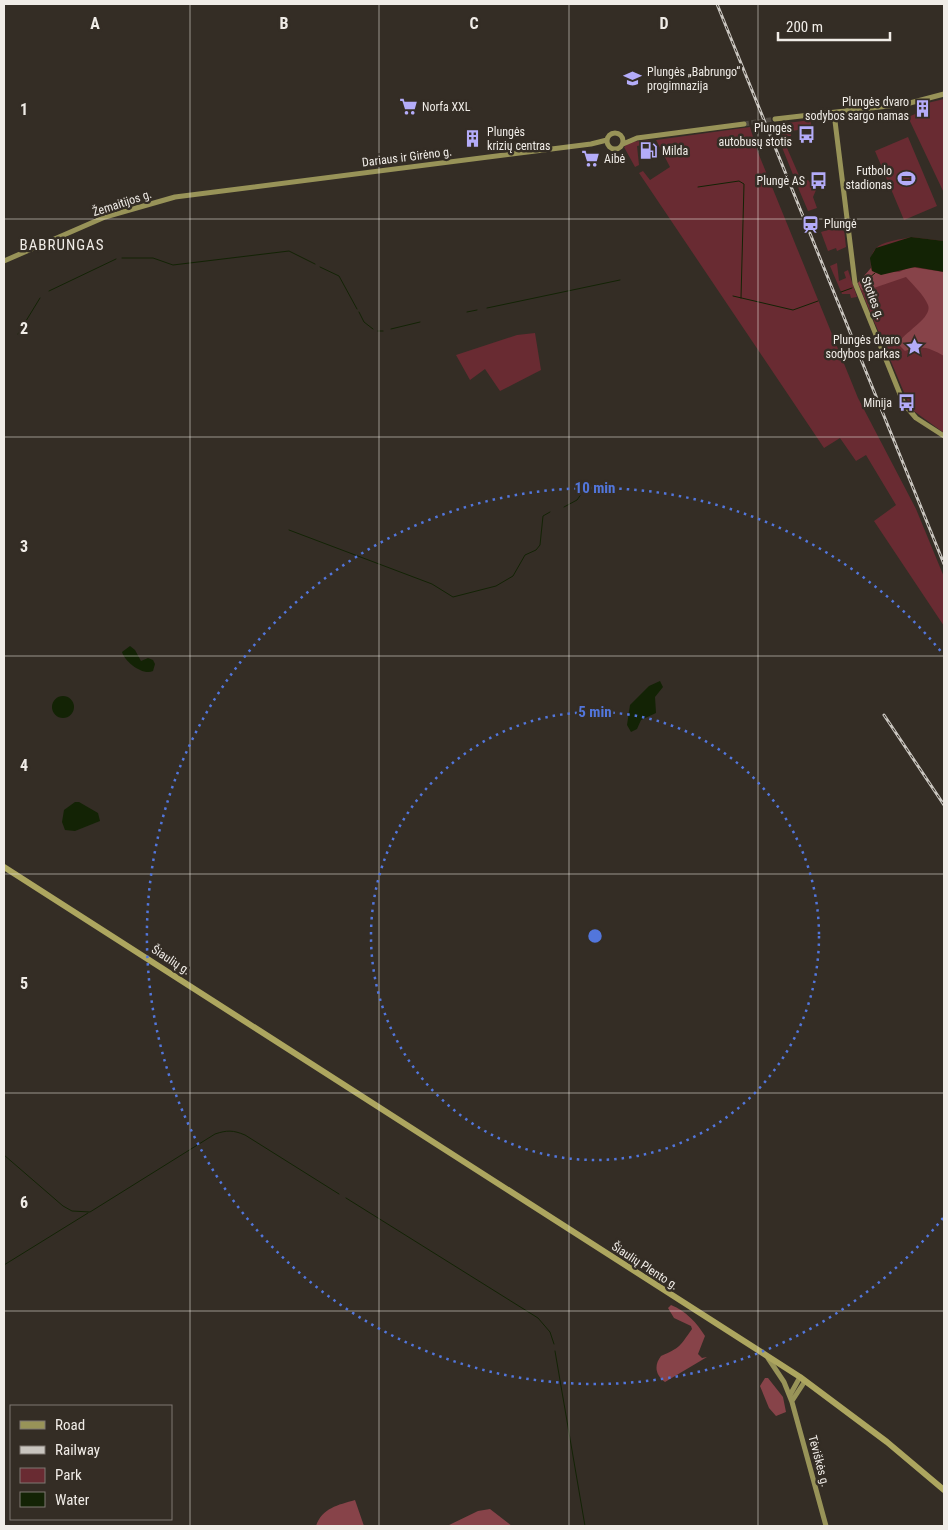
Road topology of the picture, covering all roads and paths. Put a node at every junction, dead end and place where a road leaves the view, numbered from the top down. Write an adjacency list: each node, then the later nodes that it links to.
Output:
1 (944, 94): 2 (main road)
2 (834, 112): 3 (main road); 11 (main road, Stoties g.)
3 (775, 119)
4 (744, 124): 6 (main road, Dariaus ir Girėno g.)
5 (622, 137): 6 (main road, Dariaus ir Girėno g.); 7 (main road, Dariaus ir Girėno g.); 8 (main road)
6 (638, 138): 8 (main road, Dariaus ir Girėno g.)
7 (607, 142): 8 (main road, Dariaus ir Girėno g.); 9 (main road, Dariaus ir Girėno g.)
8 (623, 144)
9 (254, 187): 10 (main road, Žemaitijos g.)
10 (4, 261)
11 (944, 436)
12 (4, 867): 13 (highway, Šiaulių g.)
13 (325, 1073): 14 (highway, Šiaulių Plento g.)
14 (768, 1358): 15 (highway, Šiaulių Plento g.); 16 (main road, Tėviškės g.)
15 (802, 1379): 16 (main road); 17 (main road); 18 (highway, Šiaulių Plento g.)
16 (790, 1395): 17 (main road, Tėviškės g.)
17 (792, 1402): 19 (main road, Tėviškės g.)
18 (944, 1490)
19 (826, 1526)

